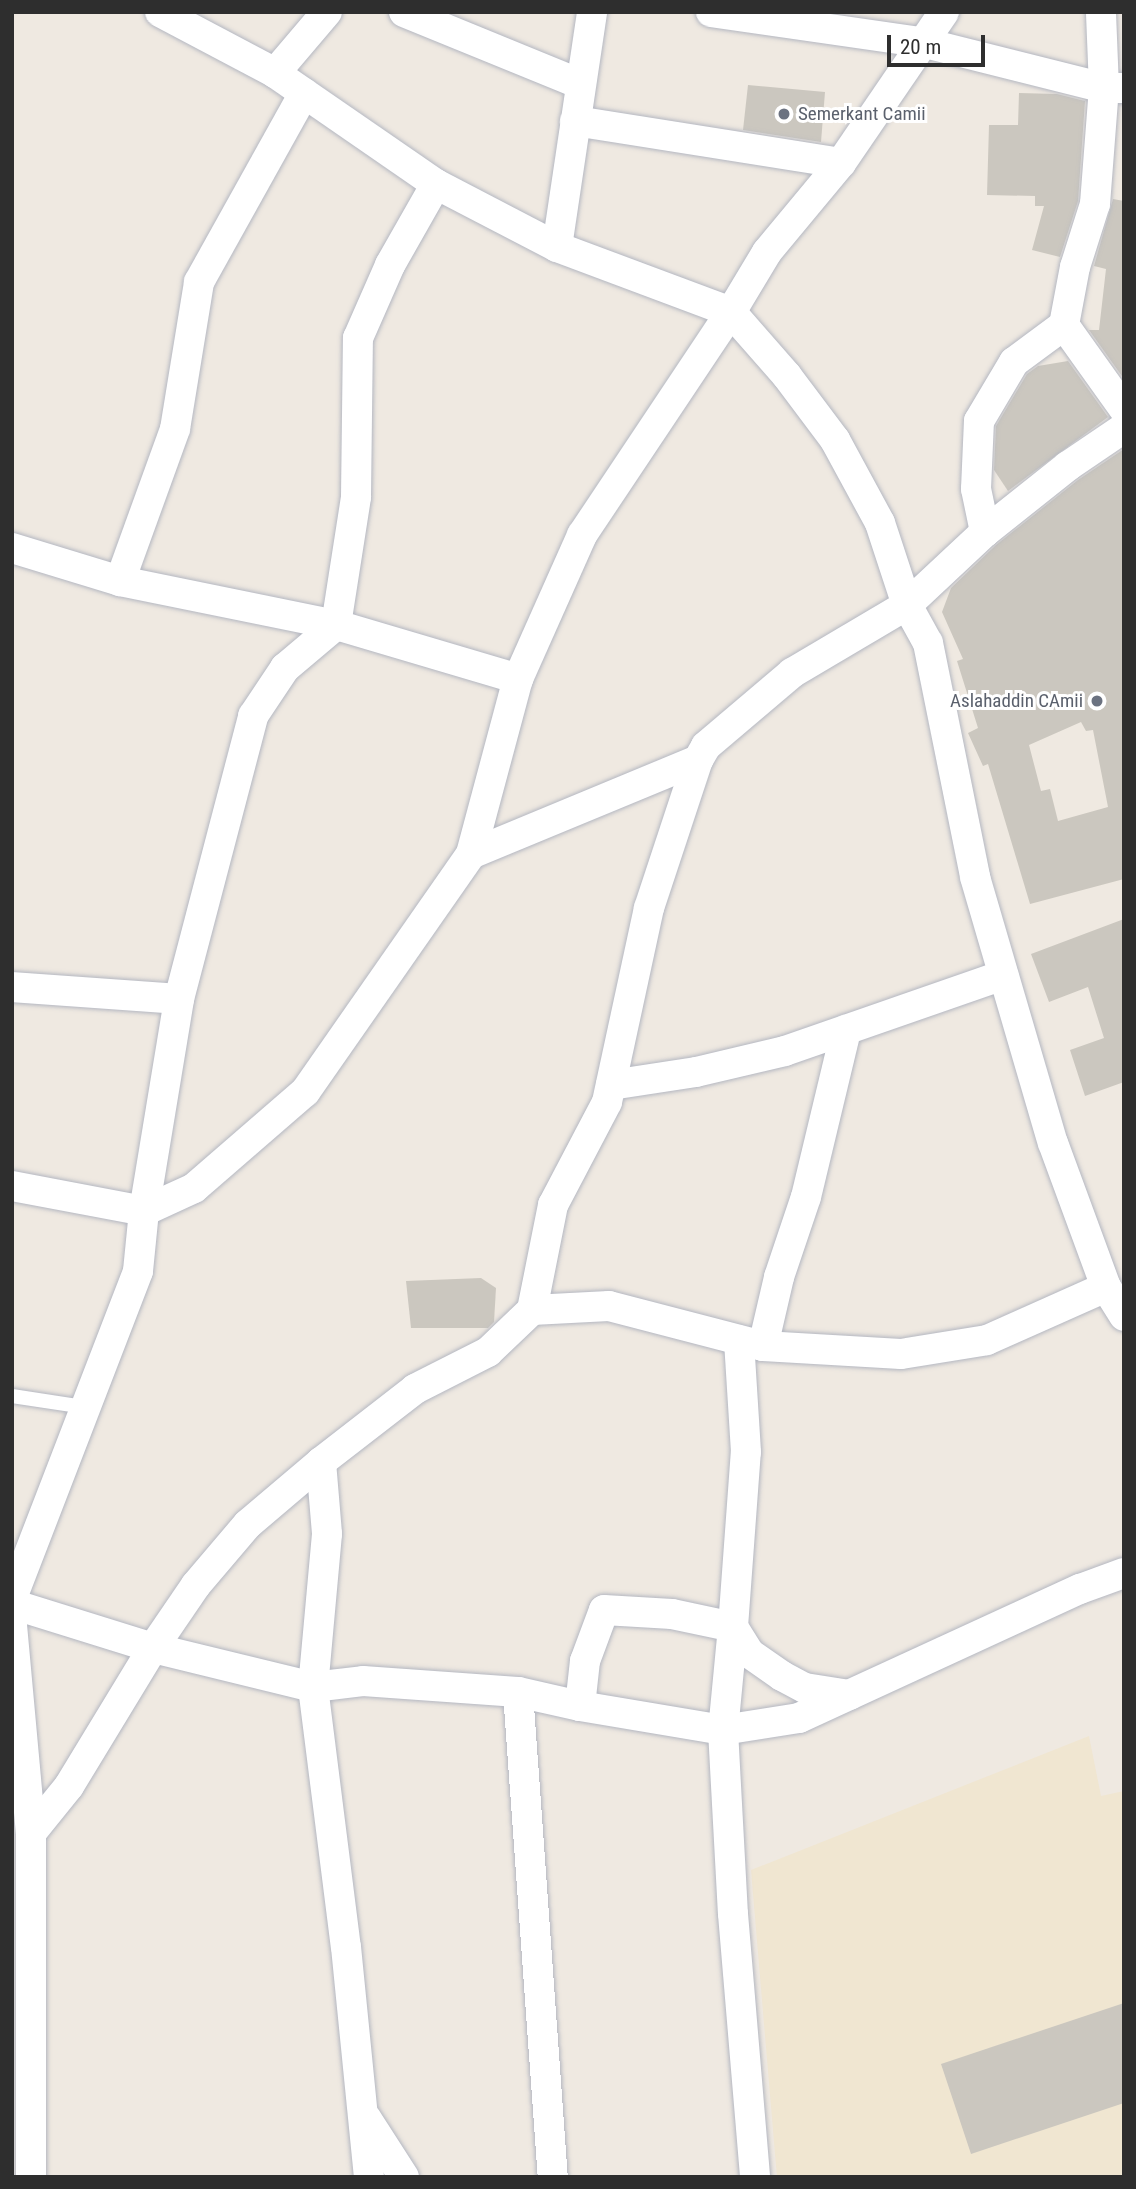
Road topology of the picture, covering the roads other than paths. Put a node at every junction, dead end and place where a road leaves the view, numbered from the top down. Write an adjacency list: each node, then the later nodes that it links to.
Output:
1 (160, 12): 9 (street)
2 (327, 12): 9 (street)
3 (404, 12): 10 (street)
4 (592, 12): 10 (street)
5 (710, 12): 8 (street)
6 (944, 12): 8 (street)
7 (1101, 12): 11 (street)
8 (925, 43): 11 (street); 14 (street)
9 (275, 73): 12 (street)
10 (580, 84): 13 (street)
11 (1114, 88): 18 (street)
12 (304, 93): 15 (street); 23 (street)
13 (575, 121): 14 (street); 16 (street)
14 (841, 163): 17 (street)
15 (436, 184): 16 (street); 25 (street)
16 (556, 247): 17 (street)
17 (731, 312): 24 (street); 26 (street)
18 (1064, 325): 19 (street); 21 (street)
19 (1124, 409)
20 (1124, 428): 21 (street)
21 (985, 532): 24 (street)
22 (12, 548): 23 (street)
23 (120, 581): 25 (street)
24 (908, 605): 27 (street); 29 (street)
25 (336, 625): 26 (street); 31 (street)
26 (518, 678): 28 (street)
27 (698, 760): 28 (street); 33 (street)
28 (471, 854): 35 (street)
29 (1003, 975): 32 (street); 36 (street)
30 (12, 987): 31 (street)
31 (179, 999): 35 (street)
32 (846, 1030): 33 (street); 39 (street)
33 (611, 1085): 37 (street)
34 (12, 1186): 35 (street)
35 (144, 1211): 41 (street)
36 (1106, 1287): 38 (street); 39 (street)
37 (532, 1310): 39 (street); 42 (street)
38 (1124, 1316)
39 (751, 1343): 47 (street)
40 (12, 1396): 41 (lane)
41 (85, 1408): 44 (street)
42 (321, 1462): 48 (street); 49 (street)
43 (1124, 1573): 51 (street)
44 (12, 1598)
45 (12, 1604): 48 (street)
46 (12, 1625): 54 (street)
47 (733, 1627): 51 (street); 52 (street); 53 (street)
48 (153, 1648): 49 (street); 54 (street)
49 (313, 1687): 50 (street); 55 (street)
50 (518, 1692): 52 (street); 59 (street)
51 (849, 1695): 53 (street)
52 (580, 1706): 53 (street)
53 (723, 1730): 60 (street)
54 (31, 1833): 56 (street)
55 (362, 2111): 57 (street); 58 (street)
56 (31, 2177)
57 (369, 2177)
58 (404, 2177)
59 (552, 2177)
60 (755, 2177)

